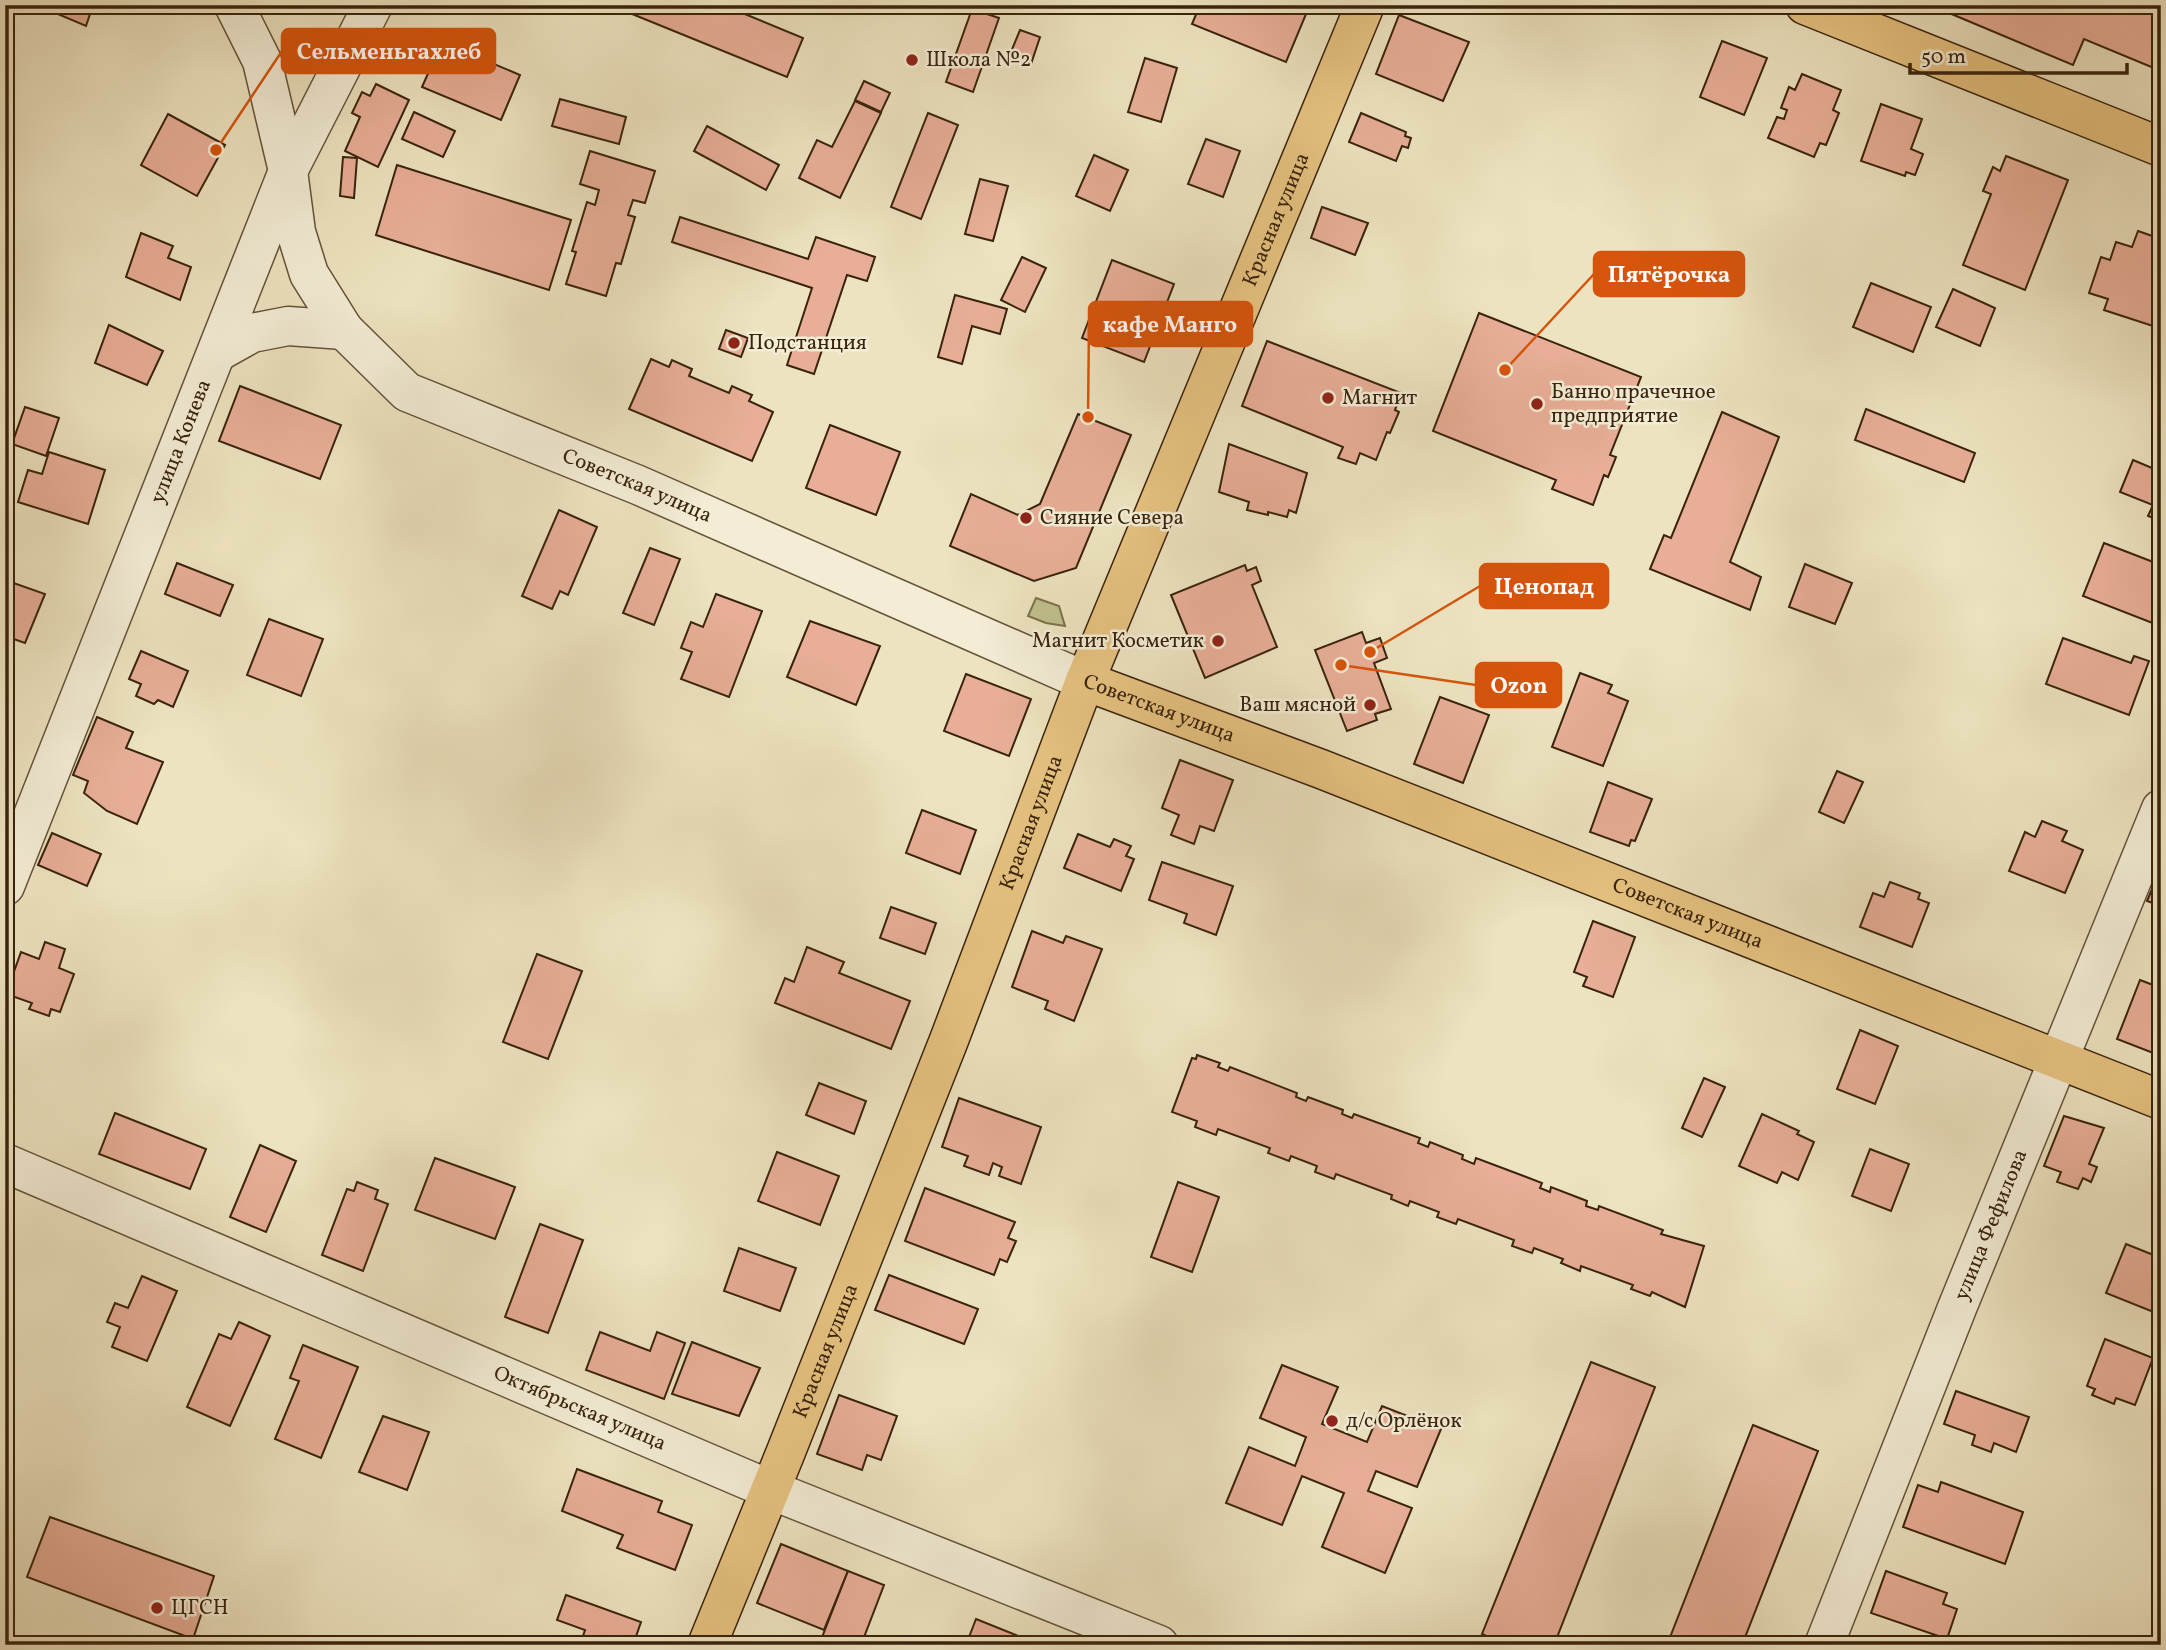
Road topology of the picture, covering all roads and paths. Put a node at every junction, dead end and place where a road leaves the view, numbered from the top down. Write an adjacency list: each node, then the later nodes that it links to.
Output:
1 (234, 5): 6 (street, Советская улица)
2 (373, 5): 6 (street, улица Конева)
3 (1365, 5): 9 (main road, Красная улица)
4 (1805, 5): 5 (main road)
5 (2161, 147)
6 (288, 171): 7 (street, Советская улица); 8 (street, улица Конева)
7 (344, 330): 8 (street); 9 (street, Советская улица)
8 (218, 352): 11 (street, улица Конева)
9 (1084, 681): 12 (main road, Советская улица); 15 (main road, Красная улица)
10 (2161, 809): 12 (street, улица Фефилова)
11 (5, 886)
12 (2059, 1058): 13 (main road, Советская улица); 18 (street, улица Фефилова)
13 (2161, 1100)
14 (5, 1163): 15 (street, Октябрьская улица)
15 (771, 1490): 16 (main road, Красная улица); 17 (street, Октябрьская улица)
16 (707, 1645)
17 (1159, 1645)
18 (1824, 1645)

